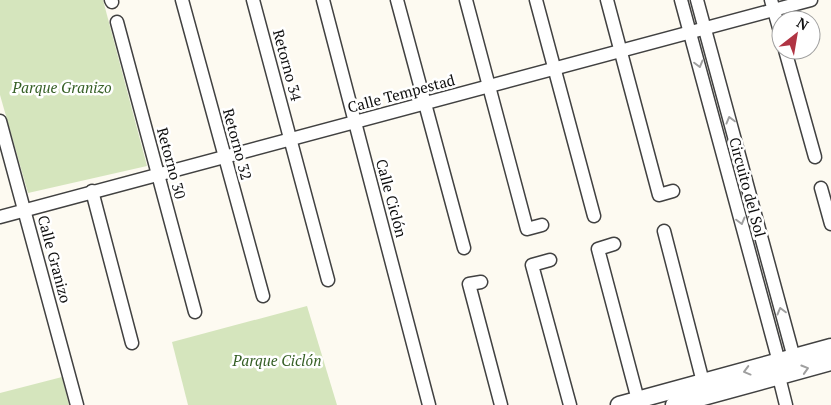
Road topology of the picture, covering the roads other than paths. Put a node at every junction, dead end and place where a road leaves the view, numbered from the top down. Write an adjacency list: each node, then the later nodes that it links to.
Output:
1 (182, 0): 23 (street, Retorno 32)
2 (253, 0): 22 (street, Retorno 34)
3 (323, 0): 21 (street, Calle Ciclón)
4 (397, 0): 19 (street)
5 (466, 0): 18 (street)
6 (536, 0): 17 (street)
7 (607, 0): 15 (street)
8 (681, 0): 14 (street, Circuito del Sol)
9 (697, 0): 13 (street, Circuito del Sol)
10 (811, 0): 11 (street, Calle Tempestad)
11 (773, 5): 13 (street, Calle Tempestad)
12 (118, 22): 25 (street, Retorno 30)
13 (705, 28): 14 (street, Calle Tempestad); 45 (street, Circuito del Sol, one-way to 13)
14 (690, 32): 15 (street, Calle Tempestad); 45 (street, Circuito del Sol, one-way to 45)
15 (620, 51): 17 (street, Calle Tempestad); 27 (street)
16 (788, 60): 24 (street)
17 (554, 68): 18 (street, Calle Tempestad); 30 (street)
18 (489, 86): 19 (street, Calle Tempestad); 33 (street)
19 (425, 103): 21 (street, Calle Tempestad); 36 (street)
20 (0, 121): 29 (street, Calle Granizo)
21 (355, 122): 22 (street, Calle Tempestad); 49 (street, Calle Ciclón)
22 (291, 139): 23 (street, Calle Tempestad); 38 (street, Retorno 34)
23 (225, 156): 25 (street, Calle Tempestad); 40 (street, Retorno 32)
24 (816, 157)
25 (158, 174): 28 (street, Calle Tempestad); 41 (street, Retorno 30)
26 (821, 188): 32 (street)
27 (673, 191)
28 (92, 192): 29 (street, Calle Tempestad); 42 (street)
29 (25, 211): 31 (street, Calle Tempestad); 48 (street, Calle Granizo)
30 (594, 216)
31 (0, 217)
32 (831, 224)
33 (542, 225)
34 (664, 231): 46 (street)
35 (614, 244): 47 (street)
36 (464, 248)
37 (550, 260): 51 (street)
38 (328, 280)
39 (481, 282): 50 (street)
40 (263, 296)
41 (195, 312)
42 (132, 343)
43 (831, 347): 45 (street)
44 (831, 362): 45 (street, one-way to 44)
45 (784, 366): 46 (street); 54 (street)
46 (707, 394): 47 (street); 53 (street)
47 (638, 400): 52 (street)
48 (77, 405)
49 (429, 405)
50 (501, 405)
51 (570, 405)
52 (619, 405)
53 (674, 405)
54 (786, 405)

